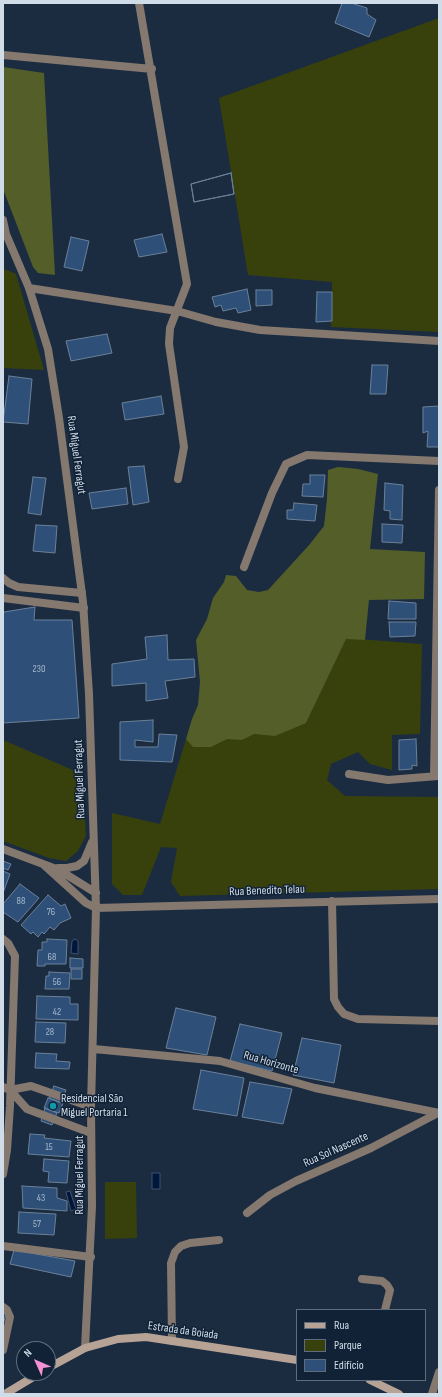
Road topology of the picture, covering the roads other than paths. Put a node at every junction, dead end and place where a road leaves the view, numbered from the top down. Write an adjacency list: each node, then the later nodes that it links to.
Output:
1 (139, 3): 3 (street)
2 (3, 55): 3 (street)
3 (152, 69): 7 (street)
4 (3, 220): 5 (street, Rua Miguel Ferragut)
5 (4, 235): 6 (street, Rua Miguel Ferragut)
6 (29, 288): 7 (street); 14 (street, Rua Miguel Ferragut)
7 (177, 311): 8 (street); 10 (street)
8 (439, 341)
9 (439, 461): 12 (street)
10 (178, 479)
11 (439, 490): 18 (street)
12 (244, 567)
13 (3, 578): 14 (street)
14 (82, 593): 16 (street, Rua Miguel Ferragut)
15 (3, 598): 16 (street)
16 (84, 608): 19 (street, Rua Miguel Ferragut)
17 (349, 774): 18 (street)
18 (437, 776)
19 (93, 835): 21 (street); 22 (street, Rua Miguel Ferragut)
20 (3, 849): 21 (street)
21 (44, 865): 22 (street); 25 (street)
22 (96, 893): 25 (street, Rua Miguel Ferragut)
23 (439, 899): 24 (street, Rua Benedito Telau)
24 (332, 901): 25 (street, Rua Benedito Telau); 27 (street)
25 (96, 908): 28 (street, Rua Miguel Ferragut)
26 (3, 939): 29 (street)
27 (439, 1021)
28 (94, 1049): 30 (street, Rua Miguel Ferragut); 31 (street, Rua Horizonte)
29 (6, 1088): 30 (street); 32 (street); 33 (street)
30 (92, 1107): 32 (street, Rua Miguel Ferragut)
31 (438, 1113): 34 (street, Rua Sol Nascente)
32 (92, 1133): 37 (street, Rua Miguel Ferragut)
33 (3, 1174)
34 (247, 1212)
35 (219, 1240): 41 (street)
36 (3, 1246): 37 (street)
37 (91, 1257): 42 (street, Rua Miguel Ferragut)
38 (362, 1279): 40 (street)
39 (3, 1307): 43 (street)
40 (385, 1309)
41 (172, 1341): 42 (main road, Estrada da Boiada); 44 (main road, Estrada da Boiada)
42 (85, 1348): 45 (main road, Estrada da Boiada)
43 (3, 1350)
44 (296, 1360)
45 (56, 1364)
46 (439, 1372): 51 (street)
47 (27, 1381): 49 (main road)
48 (372, 1381): 50 (main road)
49 (5, 1394)
50 (399, 1394)
51 (432, 1394)

